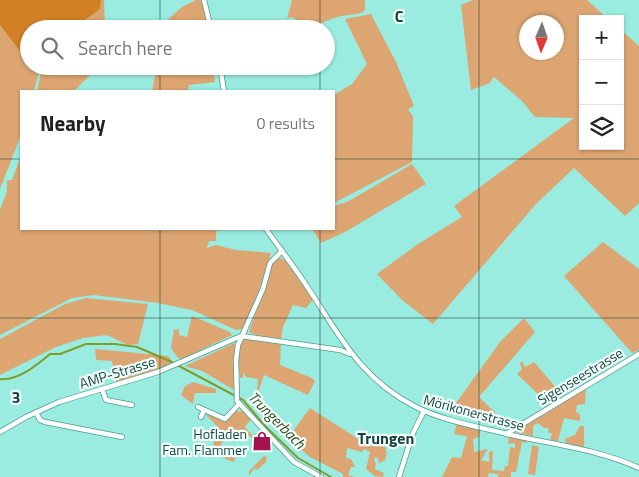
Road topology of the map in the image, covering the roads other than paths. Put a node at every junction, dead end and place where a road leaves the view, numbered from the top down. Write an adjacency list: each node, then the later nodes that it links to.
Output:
1 (204, 0): 2 (street)
2 (209, 20)
3 (221, 75): 4 (street)
4 (224, 90)
5 (267, 230): 6 (street, Mörikonerstrasse)
6 (282, 251): 7 (street); 9 (street, Mörikonerstrasse)
7 (241, 336): 9 (street); 10 (street, AMP-Strasse); 11 (street)
8 (639, 354): 19 (street, Sigenseestrasse)
9 (351, 355): 15 (street, Mörikonerstrasse)
10 (102, 389): 12 (street); 16 (street, AMP-Strasse)
11 (238, 403): 14 (street); 22 (street)
12 (132, 405)
13 (198, 407): 14 (street)
14 (204, 410): 17 (street)
15 (424, 411): 19 (street, Mörikonerstrasse); 23 (street)
16 (36, 412): 18 (street, AMP-Strasse); 20 (street)
17 (201, 417)
18 (0, 432)
19 (506, 434): 21 (street, Mörikonerstrasse)
20 (122, 437)
21 (639, 468)
22 (321, 477)
23 (399, 477)

